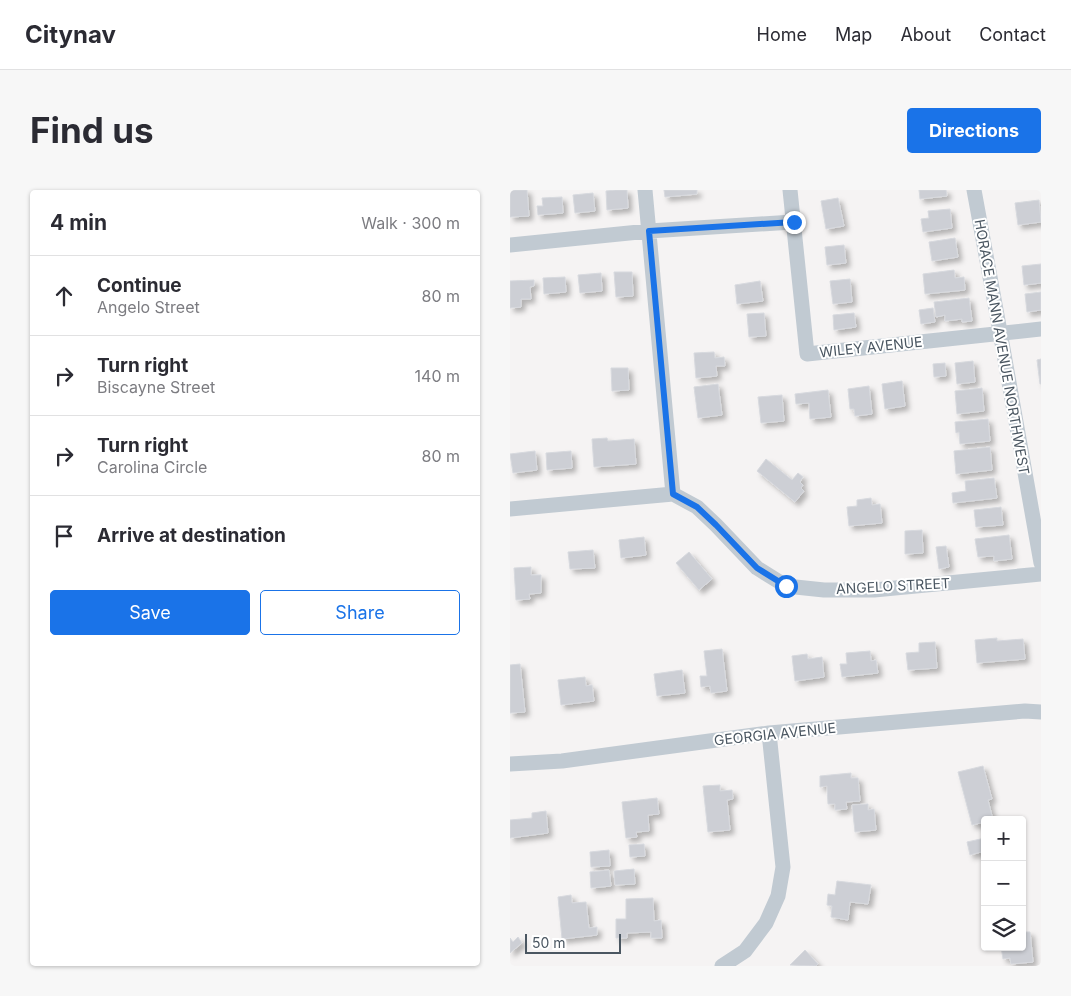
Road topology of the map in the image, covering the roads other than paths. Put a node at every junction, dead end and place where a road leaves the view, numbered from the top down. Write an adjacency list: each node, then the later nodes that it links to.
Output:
1 (645, 190): 5 (street)
2 (790, 190): 4 (street, WILEY AVENUE)
3 (974, 190): 8 (street, HORACE MANN AVENUE NORTHWEST)
4 (794, 222): 5 (street); 8 (street, WILEY AVENUE)
5 (649, 231): 6 (street); 9 (street)
6 (510, 245)
7 (1041, 329): 8 (street, WILEY AVENUE)
8 (1001, 333): 11 (street, HORACE MANN AVENUE NORTHWEST)
9 (673, 494): 10 (street); 12 (street, ANGELO STREET)
10 (510, 509)
11 (1041, 563)
12 (1041, 574)
13 (1041, 712): 14 (street, GEORGIA AVENUE)
14 (769, 733): 15 (street, GEORGIA AVENUE); 16 (street)
15 (510, 764)
16 (722, 966)

